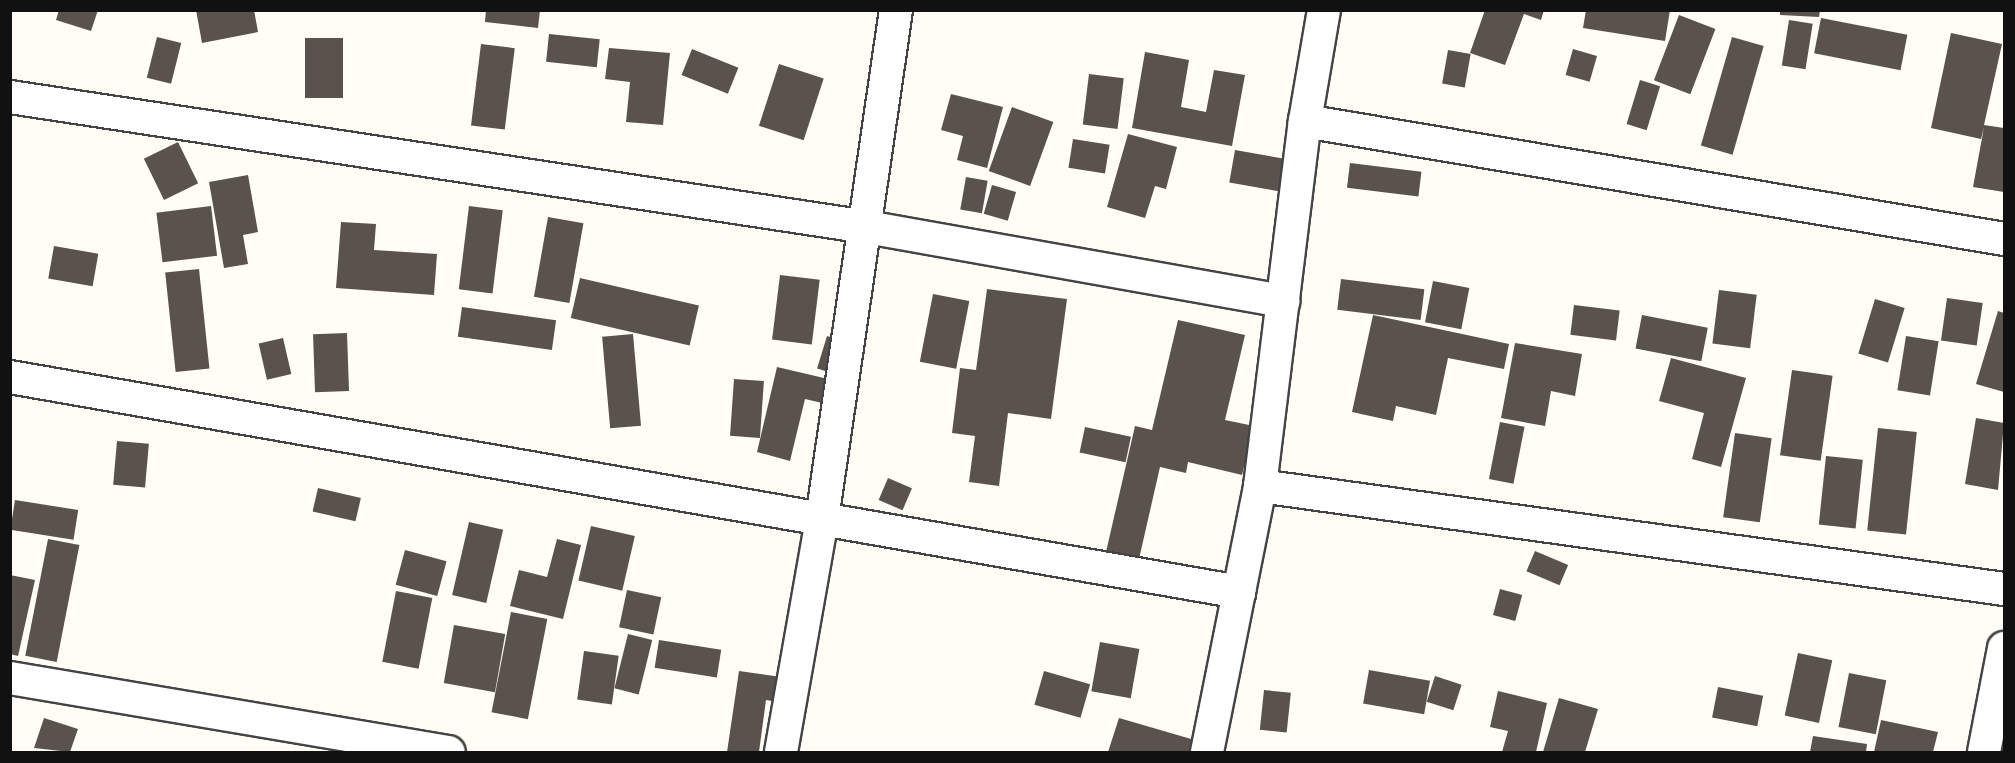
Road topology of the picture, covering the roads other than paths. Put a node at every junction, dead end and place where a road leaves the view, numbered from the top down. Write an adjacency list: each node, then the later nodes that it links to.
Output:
1 (896, 10): 5 (street)
2 (1324, 10): 4 (street)
3 (10, 97): 5 (street)
4 (1305, 121): 6 (street); 7 (street)
5 (867, 227): 7 (street); 10 (street)
6 (2004, 239)
7 (1282, 301): 9 (street)
8 (10, 377): 10 (street)
9 (1260, 486): 11 (street); 12 (street)
10 (822, 519): 12 (street); 16 (street)
11 (2004, 589)
12 (1239, 592): 17 (street)
13 (2004, 648): 18 (street)
14 (10, 678): 15 (street)
15 (449, 753)
16 (781, 753)
17 (1207, 753)
18 (1984, 753)

